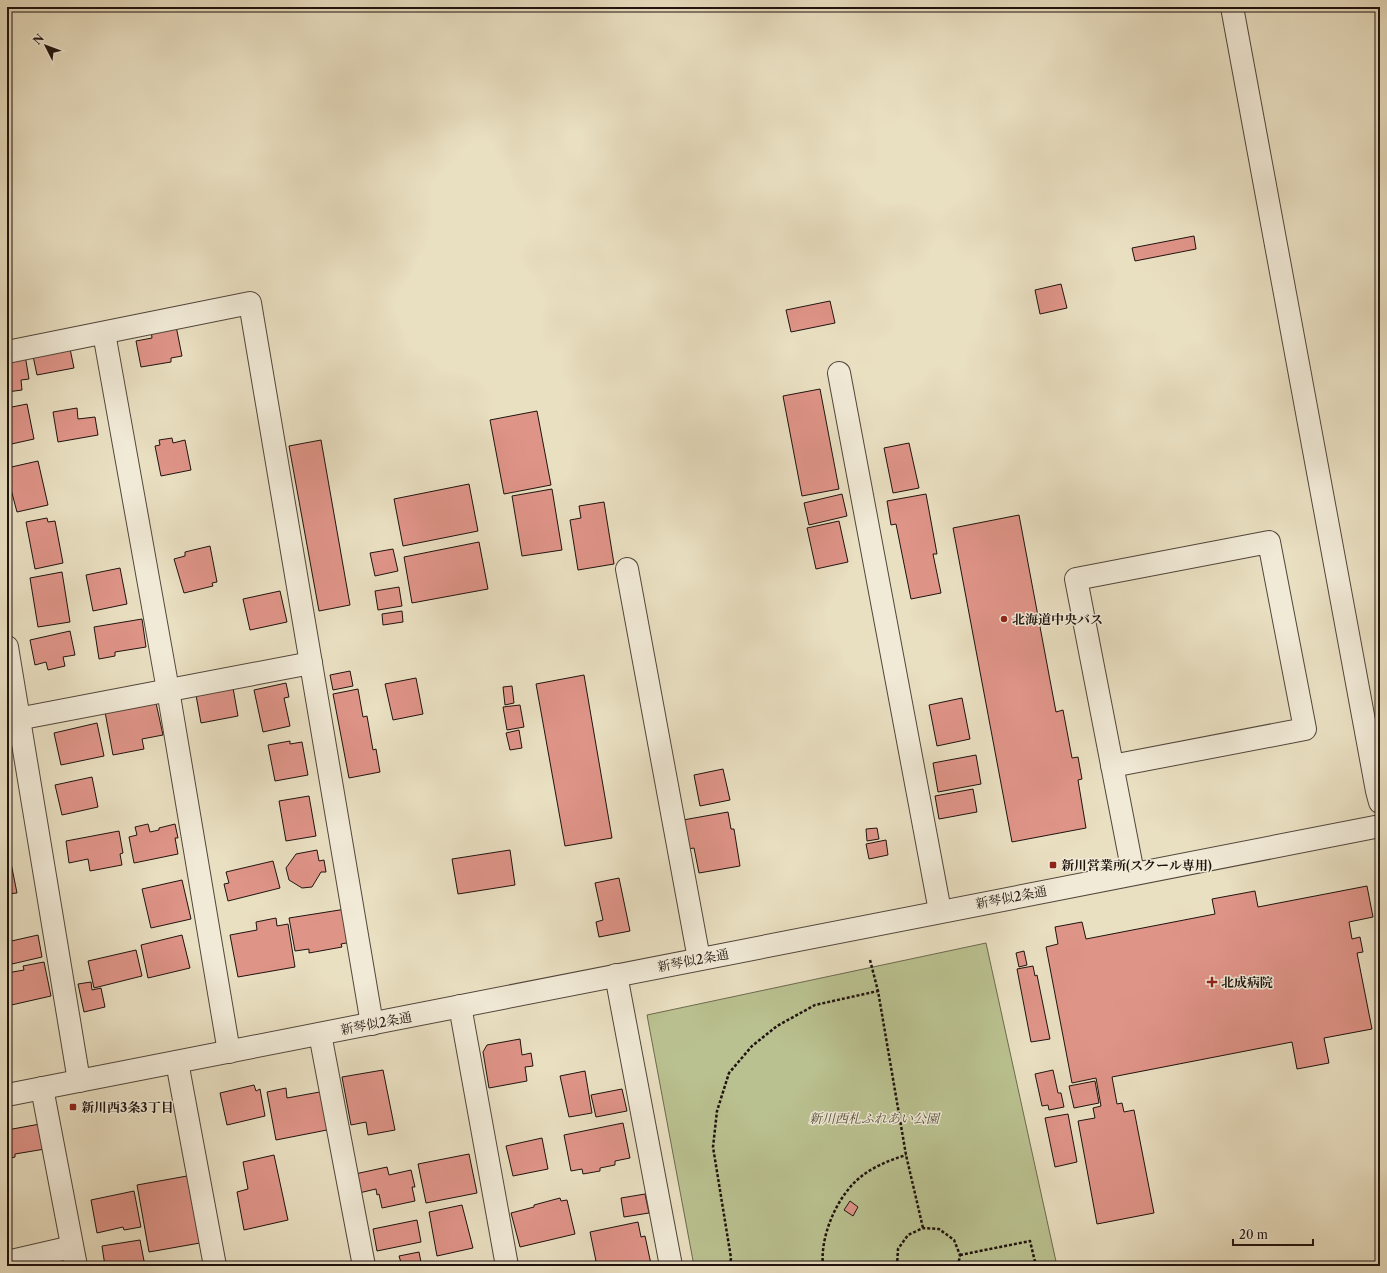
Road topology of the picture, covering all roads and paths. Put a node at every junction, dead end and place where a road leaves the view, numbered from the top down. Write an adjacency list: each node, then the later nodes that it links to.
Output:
1 (1232, 7): 11 (street)
2 (104, 333): 3 (street); 7 (street); 8 (street)
3 (7, 352)
4 (839, 373): 14 (street)
5 (627, 569): 15 (street)
6 (7, 647): 9 (street)
7 (311, 663): 8 (street); 20 (street)
8 (168, 690): 9 (street); 22 (street)
9 (13, 720): 24 (street)
10 (1112, 766): 10 (street); 13 (street)
11 (1380, 802)
12 (1380, 826): 13 (street, 新琴似2条通)
13 (1133, 874): 14 (street, 新琴似2条通)
14 (940, 911): 15 (street, 新琴似2条通)
15 (699, 959): 17 (street, 新琴似2条通)
16 (870, 960): 18 (path)
17 (616, 975): 19 (street, 新琴似2条通); 35 (street)
18 (878, 991): 27 (path); 36 (path)
19 (460, 1006): 20 (street, 新琴似2条通); 34 (street)
20 (372, 1024): 21 (street, 新琴似2条通)
21 (320, 1034): 22 (street, 新琴似2条通); 33 (street)
22 (229, 1052): 23 (street, 新琴似2条通)
23 (177, 1062): 24 (street, 新琴似2条通); 32 (street)
24 (79, 1081): 25 (street, 新琴似2条通)
25 (42, 1088): 26 (street, 新琴似2条通); 30 (street)
26 (7, 1095)
27 (906, 1155): 28 (path); 37 (path)
28 (923, 1228): 29 (path); 38 (path)
29 (960, 1255): 39 (path); 40 (path)
30 (74, 1256): 31 (street)
31 (7, 1262)
32 (214, 1266)
33 (364, 1266)
34 (507, 1266)
35 (671, 1266)
36 (730, 1266)
37 (823, 1266)
38 (897, 1266)
39 (958, 1266)
40 (1036, 1266)

